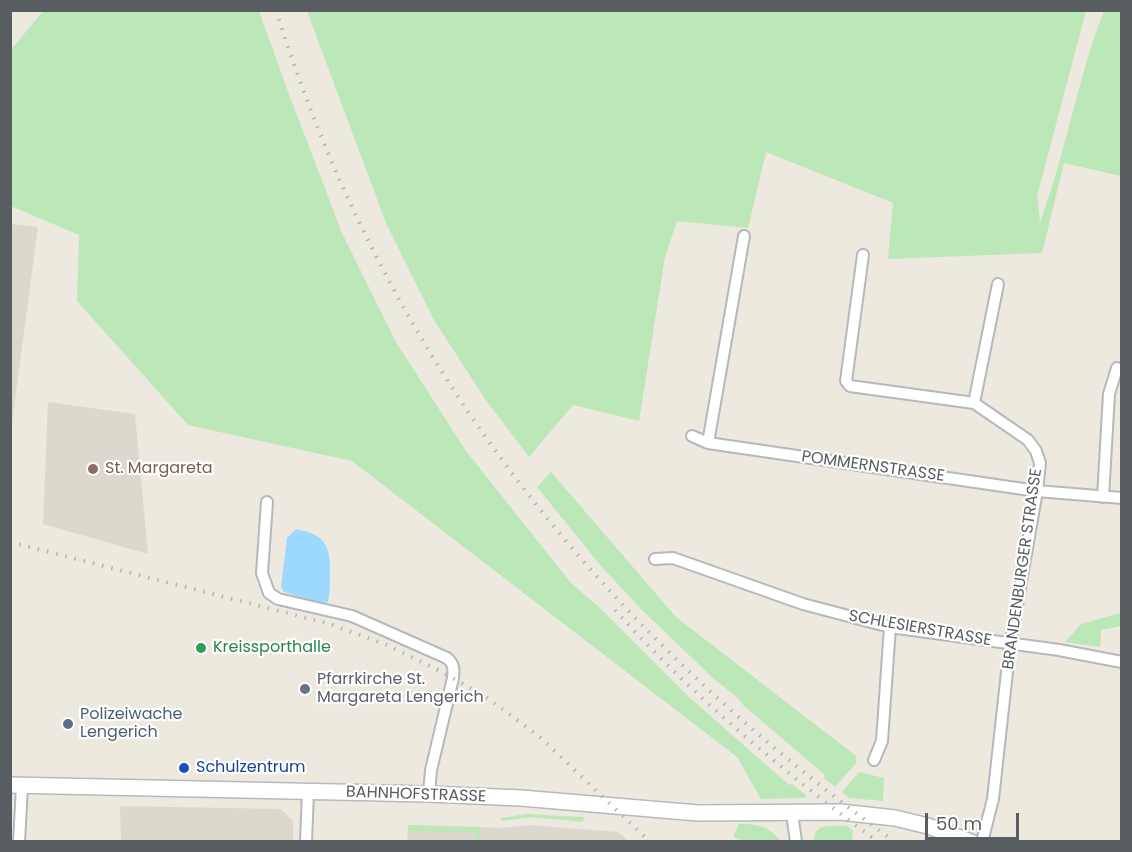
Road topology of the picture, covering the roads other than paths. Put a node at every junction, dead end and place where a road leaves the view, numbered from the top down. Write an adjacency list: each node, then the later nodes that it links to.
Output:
1 (744, 236): 7 (street)
2 (863, 255): 5 (street, BRANDENBURGER STRASSE)
3 (998, 284): 5 (street)
4 (1118, 368): 9 (street)
5 (974, 403): 8 (street, BRANDENBURGER STRASSE)
6 (692, 436): 7 (street, POMMERNSTRASSE)
7 (708, 443): 8 (street, POMMERNSTRASSE)
8 (1037, 491): 9 (street, POMMERNSTRASSE); 14 (street, BRANDENBURGER STRASSE)
9 (1103, 497): 10 (street, POMMERNSTRASSE)
10 (1122, 498)
11 (267, 502): 19 (street)
12 (655, 559): 13 (street, SCHLESIERSTRASSE)
13 (890, 627): 14 (street, SCHLESIERSTRASSE); 16 (street)
14 (1010, 645): 15 (street, SCHLESIERSTRASSE); 25 (street, BRANDENBURGER STRASSE)
15 (1122, 662)
16 (874, 760)
17 (16, 785): 18 (street, BAHNHOFSTRASSE); 21 (street)
18 (308, 791): 19 (street, BAHNHOFSTRASSE); 22 (street)
19 (429, 794): 20 (street, BAHNHOFSTRASSE)
20 (792, 813): 23 (street); 24 (street, BAHNHOFSTRASSE)
21 (19, 842)
22 (306, 842)
23 (796, 842)
24 (971, 842)
25 (982, 842)

